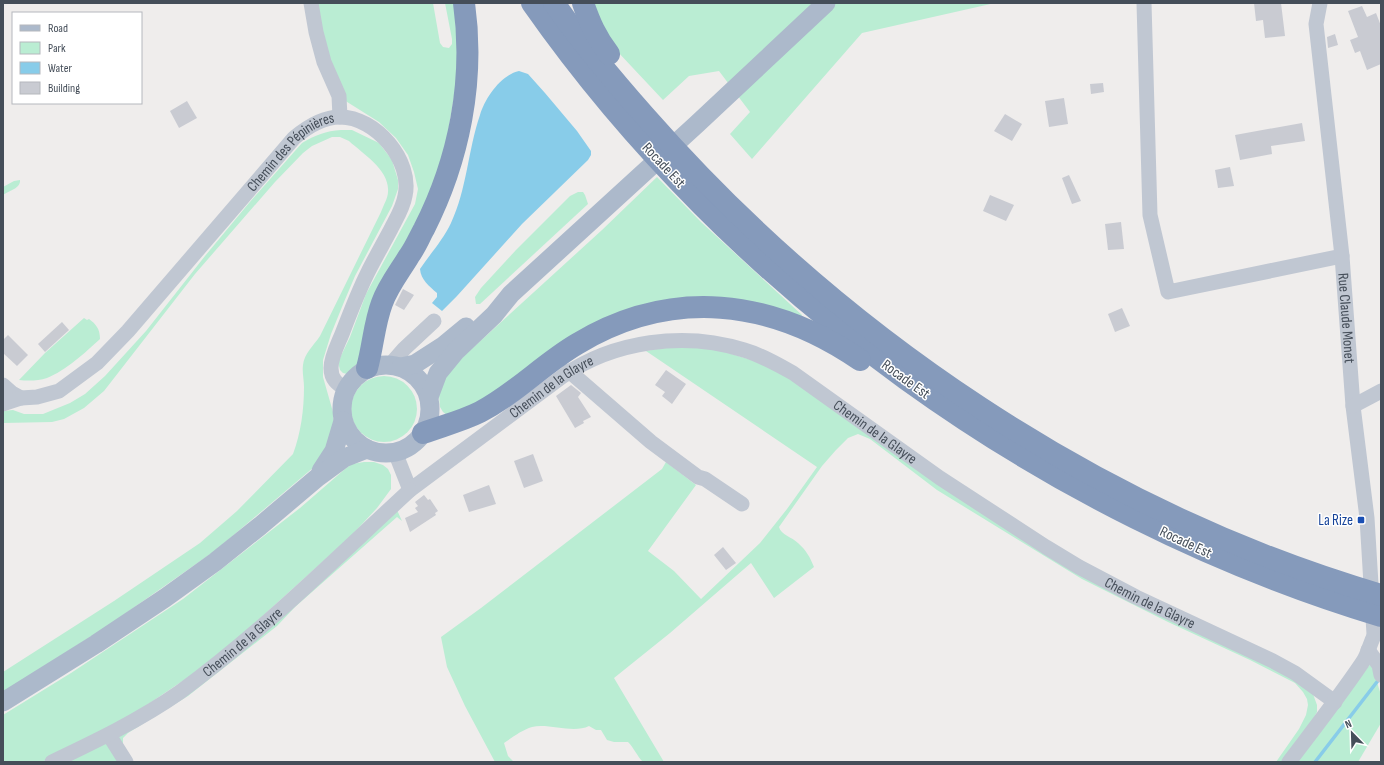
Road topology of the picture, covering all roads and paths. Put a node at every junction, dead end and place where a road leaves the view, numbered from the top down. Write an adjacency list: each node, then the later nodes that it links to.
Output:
1 (311, 3): 10 (street)
2 (464, 3): 15 (highway)
3 (532, 3): 20 (highway, Rocade Est)
4 (554, 3): 9 (highway, Rocade Est)
5 (583, 3): 9 (highway)
6 (826, 3): 12 (main road)
7 (1144, 3): 11 (street)
8 (1320, 3): 11 (street, Rue Claude Monet)
9 (635, 105): 32 (highway, Rocade Est)
10 (340, 117): 18 (street, Chemin des Pépinières); 22 (street, Chemin des Pépinières)
11 (1342, 256): 24 (street, Rue Claude Monet)
12 (511, 294): 14 (main road); 21 (main road)
13 (434, 321): 14 (street)
14 (396, 366): 15 (main road); 21 (main road)
15 (367, 368): 18 (main road)
16 (569, 372): 30 (street, Chemin de la Glayre); 31 (street); 38 (street, Chemin de la Glayre)
17 (3, 385): 22 (street)
18 (346, 389): 25 (main road)
19 (1381, 391): 24 (street)
20 (929, 396): 26 (highway); 32 (highway, Rocade Est)
21 (429, 397): 26 (main road)
22 (21, 398): 23 (street, Chemin des Pépinières)
23 (3, 404)
24 (1354, 406): 34 (street, Rue Claude Monet)
25 (343, 421): 27 (main road); 29 (main road)
26 (423, 433): 28 (main road)
27 (368, 450): 28 (main road); 29 (main road)
28 (395, 452): 30 (street)
29 (318, 477): 37 (main road)
30 (410, 490): 39 (street, Chemin de la Glayre)
31 (742, 504)
32 (1344, 594): 33 (highway, Rocade Est); 34 (highway, Rocade Est)
33 (1381, 595)
34 (1379, 625): 35 (street)
35 (1368, 650): 36 (street); 38 (street)
36 (1380, 670)
37 (3, 702)
38 (1335, 702): 42 (street)
39 (108, 735): 40 (street, Chemin de la Glayre); 41 (street)
40 (52, 762)
41 (126, 762)
42 (1289, 762)

